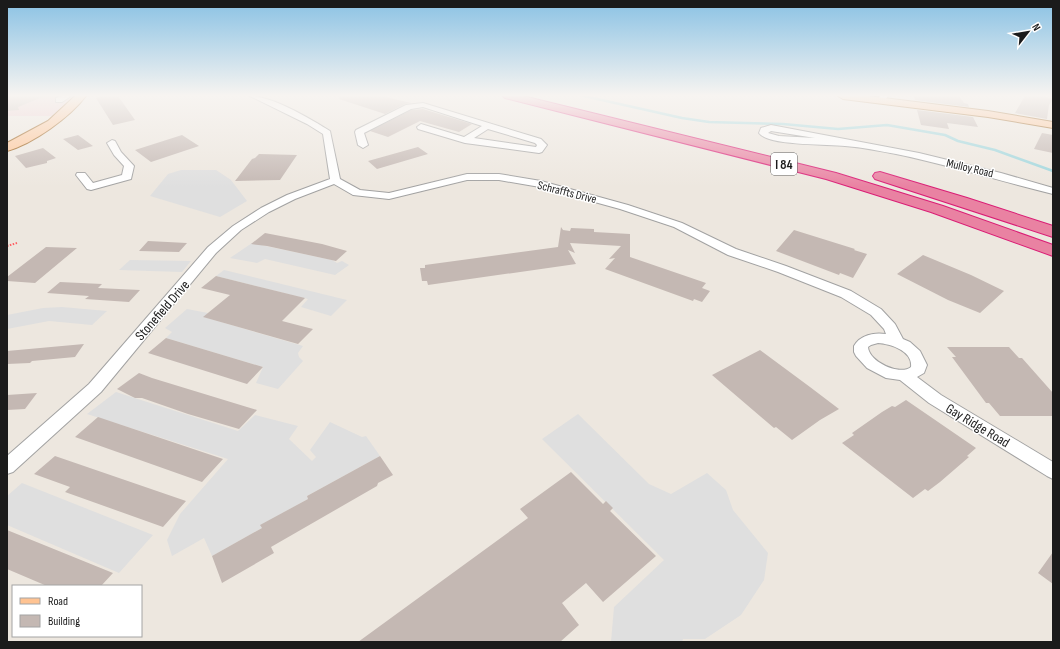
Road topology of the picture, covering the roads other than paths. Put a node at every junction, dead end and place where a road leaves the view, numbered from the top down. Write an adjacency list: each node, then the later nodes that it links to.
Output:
1 (48, 126): 12 (main road)
2 (317, 126): 17 (street)
3 (370, 126): 11 (street)
4 (487, 126): 9 (street)
5 (488, 126): 9 (street)
6 (631, 126): 20 (highway, I 84)
7 (677, 126): 14 (highway, I 84)
8 (421, 127): 9 (street)
9 (465, 140)
10 (112, 143): 16 (street)
11 (363, 145)
12 (7, 147)
13 (886, 149): 13 (street, Mulloy Road); 18 (street, Mulloy Road)
14 (846, 167)
15 (867, 173): 19 (highway)
16 (81, 175)
17 (335, 180): 21 (street, Schraffts Drive); 23 (street, Stonefield Drive)
18 (1053, 191)
19 (1053, 232)
20 (1053, 251)
21 (896, 342): 22 (street); 22 (street)
22 (905, 376): 24 (street, Gay Ridge Road)
23 (7, 467)
24 (1053, 471)

